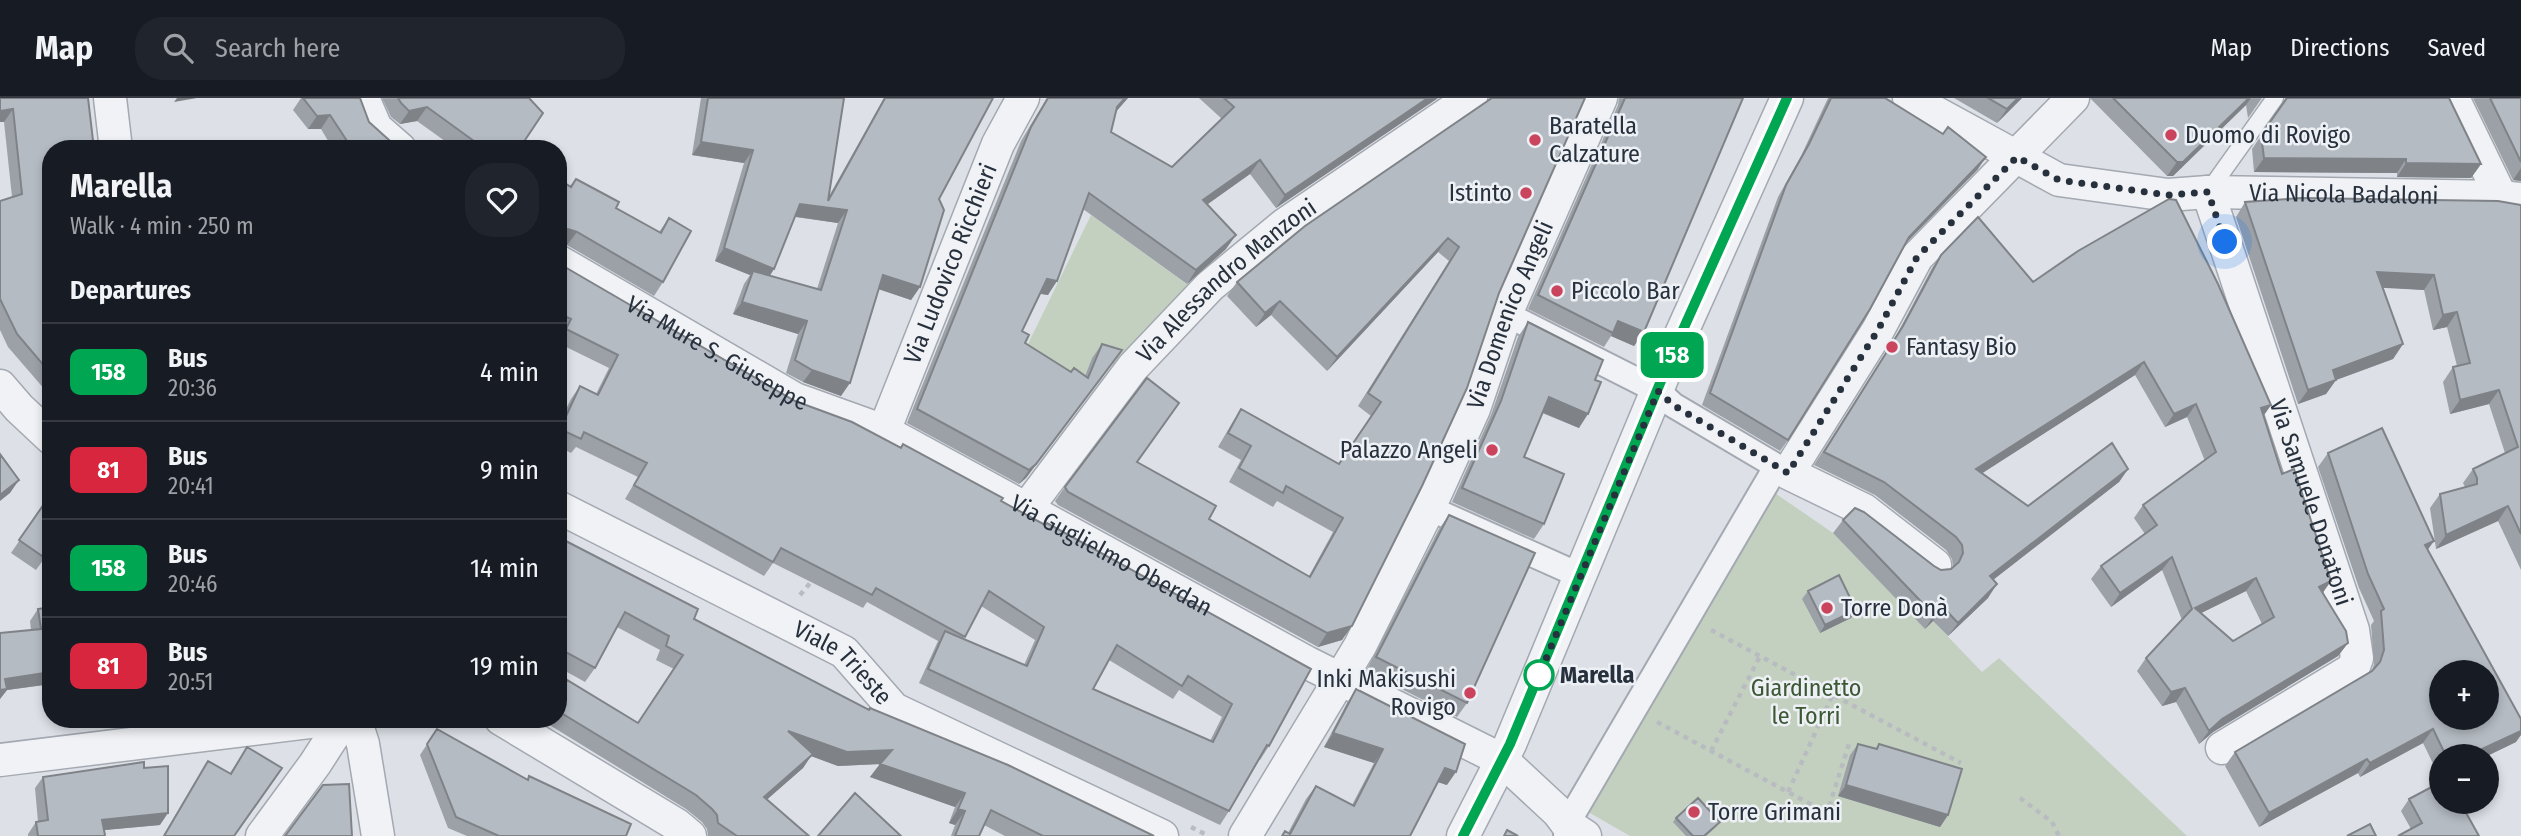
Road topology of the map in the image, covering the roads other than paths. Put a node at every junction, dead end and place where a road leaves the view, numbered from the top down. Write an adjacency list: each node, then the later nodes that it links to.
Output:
1 (110, 98): 11 (street)
2 (363, 98): 12 (street)
3 (1023, 98): 21 (street, Via Ludovico Ricchieri)
4 (1471, 98): 23 (street, Via Alessandro Manzoni)
5 (1601, 98): 17 (street, Via Domenico Angeli)
6 (1787, 98): 19 (street)
7 (1909, 98): 13 (street, Via Nicola Badaloni)
8 (2073, 98): 13 (street)
9 (2274, 98): 14 (lane)
10 (2453, 98): 15 (street)
11 (115, 140)
12 (390, 140)
13 (2017, 157): 14 (street, Via Nicola Badaloni); 22 (street)
14 (2208, 192): 15 (street, Via Nicola Badaloni); 33 (street, Via Samuele Donatoni)
15 (2511, 198)
16 (567, 266): 21 (street, Via Mure S. Giuseppe)
17 (1506, 314): 19 (street); 24 (street, Via Domenico Angeli)
18 (0, 386): 20 (street)
19 (1658, 391): 22 (street); 27 (street)
20 (42, 430)
21 (884, 431): 23 (street, Via Guglielmo Oberdan)
22 (1782, 470): 26 (street); 36 (street)
23 (1027, 508): 28 (street, Via Guglielmo Oberdan)
24 (1429, 508): 27 (street); 28 (street, Via Domenico Angeli)
25 (567, 513): 40 (street, Viale Trieste)
26 (1935, 565)
27 (1581, 576): 35 (street)
28 (1342, 679): 35 (street, Via Guglielmo Oberdan); 41 (street, Via Domenico Angeli)
29 (261, 728): 34 (street)
30 (338, 728): 37 (street)
31 (358, 728): 38 (street)
32 (516, 728): 39 (street)
33 (2222, 748)
34 (0, 760)
35 (1502, 760): 36 (street, Via Guglielmo Oberdan); 42 (street)
36 (1573, 832)
37 (262, 836)
38 (378, 836)
39 (690, 836)
40 (1161, 836)
41 (1245, 836)
42 (1463, 836)

